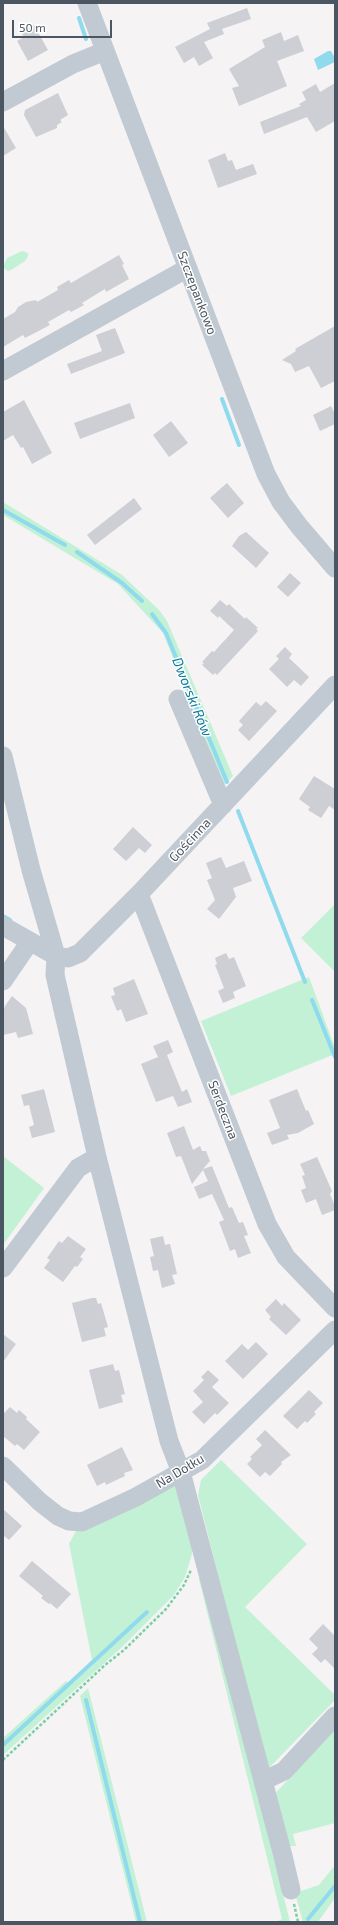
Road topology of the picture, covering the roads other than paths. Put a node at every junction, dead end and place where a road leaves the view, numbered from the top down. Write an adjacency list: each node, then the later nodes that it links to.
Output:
1 (87, 3): 2 (street, Szczepankowo)
2 (105, 51): 3 (street); 4 (street, Szczepankowo)
3 (3, 102)
4 (188, 268): 5 (street); 6 (street, Szczepankowo)
5 (3, 372)
6 (335, 568)
7 (335, 686): 10 (street, Gościnna)
8 (178, 699): 10 (street)
9 (3, 756): 14 (street)
10 (223, 805): 11 (street, Gościnna)
11 (139, 894): 14 (street, Gościnna); 18 (street, Serdeczna)
12 (3, 926): 13 (street, Gościnna)
13 (29, 943): 14 (street, Gościnna); 15 (street)
14 (56, 956): 16 (street)
15 (3, 981)
16 (98, 1157): 17 (street); 21 (street)
17 (3, 1268)
18 (335, 1308)
19 (335, 1330): 21 (street, Na Dołku)
20 (3, 1466): 21 (street, Na Dołku)
21 (181, 1472): 23 (street)
22 (335, 1716): 23 (street)
23 (263, 1781): 24 (street)
24 (291, 1890)

